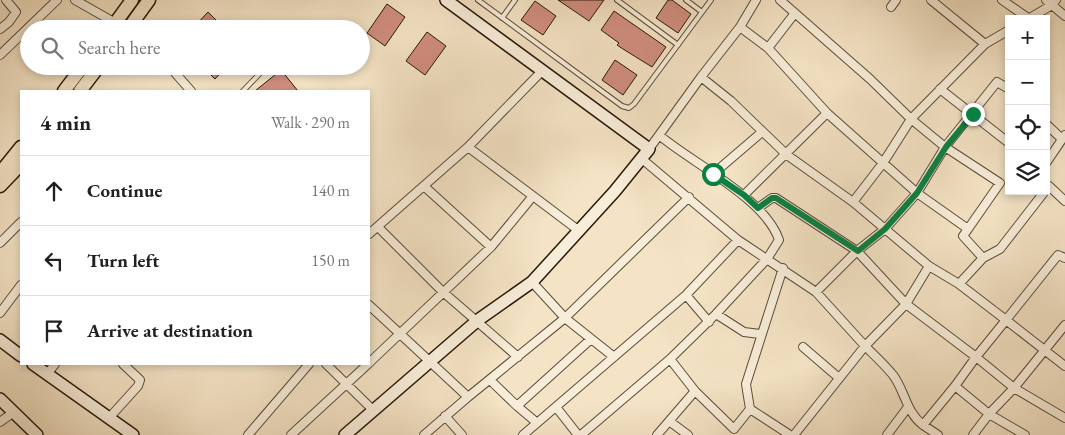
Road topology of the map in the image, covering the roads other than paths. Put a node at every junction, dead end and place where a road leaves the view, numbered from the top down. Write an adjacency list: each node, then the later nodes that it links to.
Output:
1 (6, 0): 28 (street)
2 (57, 0): 23 (street)
3 (75, 0): 24 (street)
4 (132, 0): 25 (main road)
5 (149, 0): 26 (main road)
6 (446, 0): 35 (street)
7 (478, 0): 22 (lane)
8 (515, 0): 22 (lane)
9 (617, 0): 32 (lane)
10 (686, 0): 17 (lane)
11 (711, 0): 17 (lane)
12 (756, 0): 27 (street)
13 (780, 0): 18 (street)
14 (931, 0): 31 (street)
15 (1002, 0): 19 (street)
16 (1051, 2): 20 (street); 21 (street)
17 (702, 12): 32 (lane)
18 (794, 13): 33 (street); 49 (street)
19 (1023, 15)
20 (1033, 15)
21 (1065, 16)
22 (502, 18): 32 (lane)
23 (36, 20)
24 (108, 20)
25 (123, 20)
26 (128, 20)
27 (740, 27): 33 (street); 40 (street)
28 (0, 29)
29 (1005, 32): 31 (street)
30 (20, 36): 34 (street)
31 (985, 44): 42 (street)
32 (678, 45)
33 (768, 48): 47 (street)
34 (0, 55)
35 (541, 72): 57 (street); 58 (street)
36 (76, 75): 43 (main road)
37 (92, 75): 44 (main road)
38 (177, 75): 45 (street)
39 (258, 75): 46 (lane)
40 (700, 77): 51 (street); 52 (street)
41 (1005, 87): 48 (street)
42 (940, 89): 48 (street); 49 (street)
43 (65, 90)
44 (81, 90)
45 (190, 90)
46 (244, 90)
47 (827, 113): 59 (street); 62 (street)
48 (973, 114): 54 (street); 55 (street)
49 (911, 119): 55 (street); 62 (street)
50 (1050, 127): 53 (street)
51 (762, 132): 59 (street); 65 (street)
52 (659, 135): 58 (street); 65 (street)
53 (1063, 137): 60 (street)
54 (1005, 141)
55 (946, 147): 69 (street); 80 (street)
56 (20, 148): 64 (main road)
57 (468, 148): 67 (street); 72 (street)
58 (650, 149): 61 (street)
59 (786, 155): 70 (street); 75 (street)
60 (1050, 157)
61 (642, 159): 73 (street); 81 (street)
62 (883, 163): 69 (street); 75 (street)
63 (20, 164): 64 (main road)
64 (4, 170): 66 (main road)
65 (713, 174): 70 (street)
66 (0, 186)
67 (425, 187): 78 (street); 85 (street)
68 (1050, 189): 74 (street)
69 (917, 193): 79 (street); 80 (street)
70 (744, 195): 76 (street)
71 (1041, 195): 87 (street)
72 (533, 196): 81 (street); 85 (street)
73 (689, 197): 83 (street); 102 (street)
74 (1065, 201)
75 (853, 202): 79 (street)
76 (758, 208): 86 (street); 89 (street)
77 (20, 223): 84 (street)
78 (378, 227): 82 (street); 95 (street)
79 (885, 229): 86 (street); 90 (street)
80 (968, 229): 87 (street)
81 (578, 230): 92 (street)
82 (370, 233)
83 (738, 240): 89 (street); 97 (street)
84 (0, 243)
85 (492, 247): 95 (street)
86 (858, 251): 96 (street); 98 (street)
87 (983, 258): 93 (street)
88 (1065, 258): 104 (street)
89 (767, 259): 91 (street); 101 (street)
90 (929, 266): 93 (street); 98 (street)
91 (783, 268): 96 (street); 108 (street)
92 (532, 282): 102 (street); 103 (street)
93 (959, 284): 104 (street)
94 (20, 286): 100 (street)
95 (443, 292): 103 (street); 107 (street)
96 (816, 292): 111 (street)
97 (686, 295): 105 (street); 116 (street)
98 (906, 304): 111 (street); 117 (street)
99 (370, 306): 107 (street)
100 (0, 313)
101 (716, 314): 105 (street); 108 (street)
102 (564, 318): 109 (street); 115 (street)
103 (478, 320): 115 (street); 120 (street)
104 (1006, 320): 113 (street); 117 (street)
105 (709, 322): 118 (street)
106 (1065, 325): 113 (street)
107 (398, 334): 119 (street); 120 (street)
108 (760, 334): 140 (street)
109 (591, 339): 116 (street); 137 (street)
110 (0, 340): 114 (street)
111 (865, 346): 129 (street); 138 (street)
112 (803, 348): 129 (street)
113 (1046, 350): 127 (street); 133 (street)
114 (20, 355)
115 (518, 357): 130 (street)
116 (614, 357): 139 (street)
117 (976, 357): 132 (street); 133 (street)
118 (670, 359): 134 (street); 160 (street)
119 (370, 361)
120 (429, 362): 135 (street); 141 (street)
121 (35, 365): 128 (street)
122 (54, 365): 128 (street)
123 (124, 365): 145 (street)
124 (308, 365): 154 (street)
125 (327, 365): 131 (street)
126 (366, 365): 131 (street)
127 (1065, 366)
128 (48, 373): 145 (street)
129 (840, 378): 164 (street)
130 (490, 380): 135 (street); 137 (street)
131 (347, 384): 141 (street); 155 (street)
132 (954, 386): 143 (street); 150 (street)
133 (1014, 388): 143 (street); 146 (street)
134 (696, 390): 149 (street); 151 (street)
135 (468, 396): 144 (street)
136 (0, 399): 142 (street)
137 (518, 406): 148 (street)
138 (908, 406): 150 (street); 165 (street)
139 (556, 407): 148 (street); 160 (street)
140 (750, 409): 151 (street); 163 (street)
141 (373, 410): 156 (street)
142 (14, 412): 147 (street); 152 (street)
143 (989, 414): 167 (street); 168 (street)
144 (445, 416): 157 (street); 158 (street)
145 (109, 418): 153 (street)
146 (1065, 418)
147 (0, 422)
148 (536, 422): 159 (street)
149 (669, 422): 161 (street); 162 (street)
150 (923, 425): 166 (street)
151 (732, 432)
152 (37, 435)
153 (134, 435)
154 (248, 435)
155 (291, 435)
156 (345, 435)
157 (424, 435)
158 (462, 435)
159 (523, 435)
160 (580, 435)
161 (657, 435)
162 (688, 435)
163 (790, 435)
164 (794, 435)
165 (888, 435)
166 (938, 435)
167 (973, 435)
168 (1025, 435)

